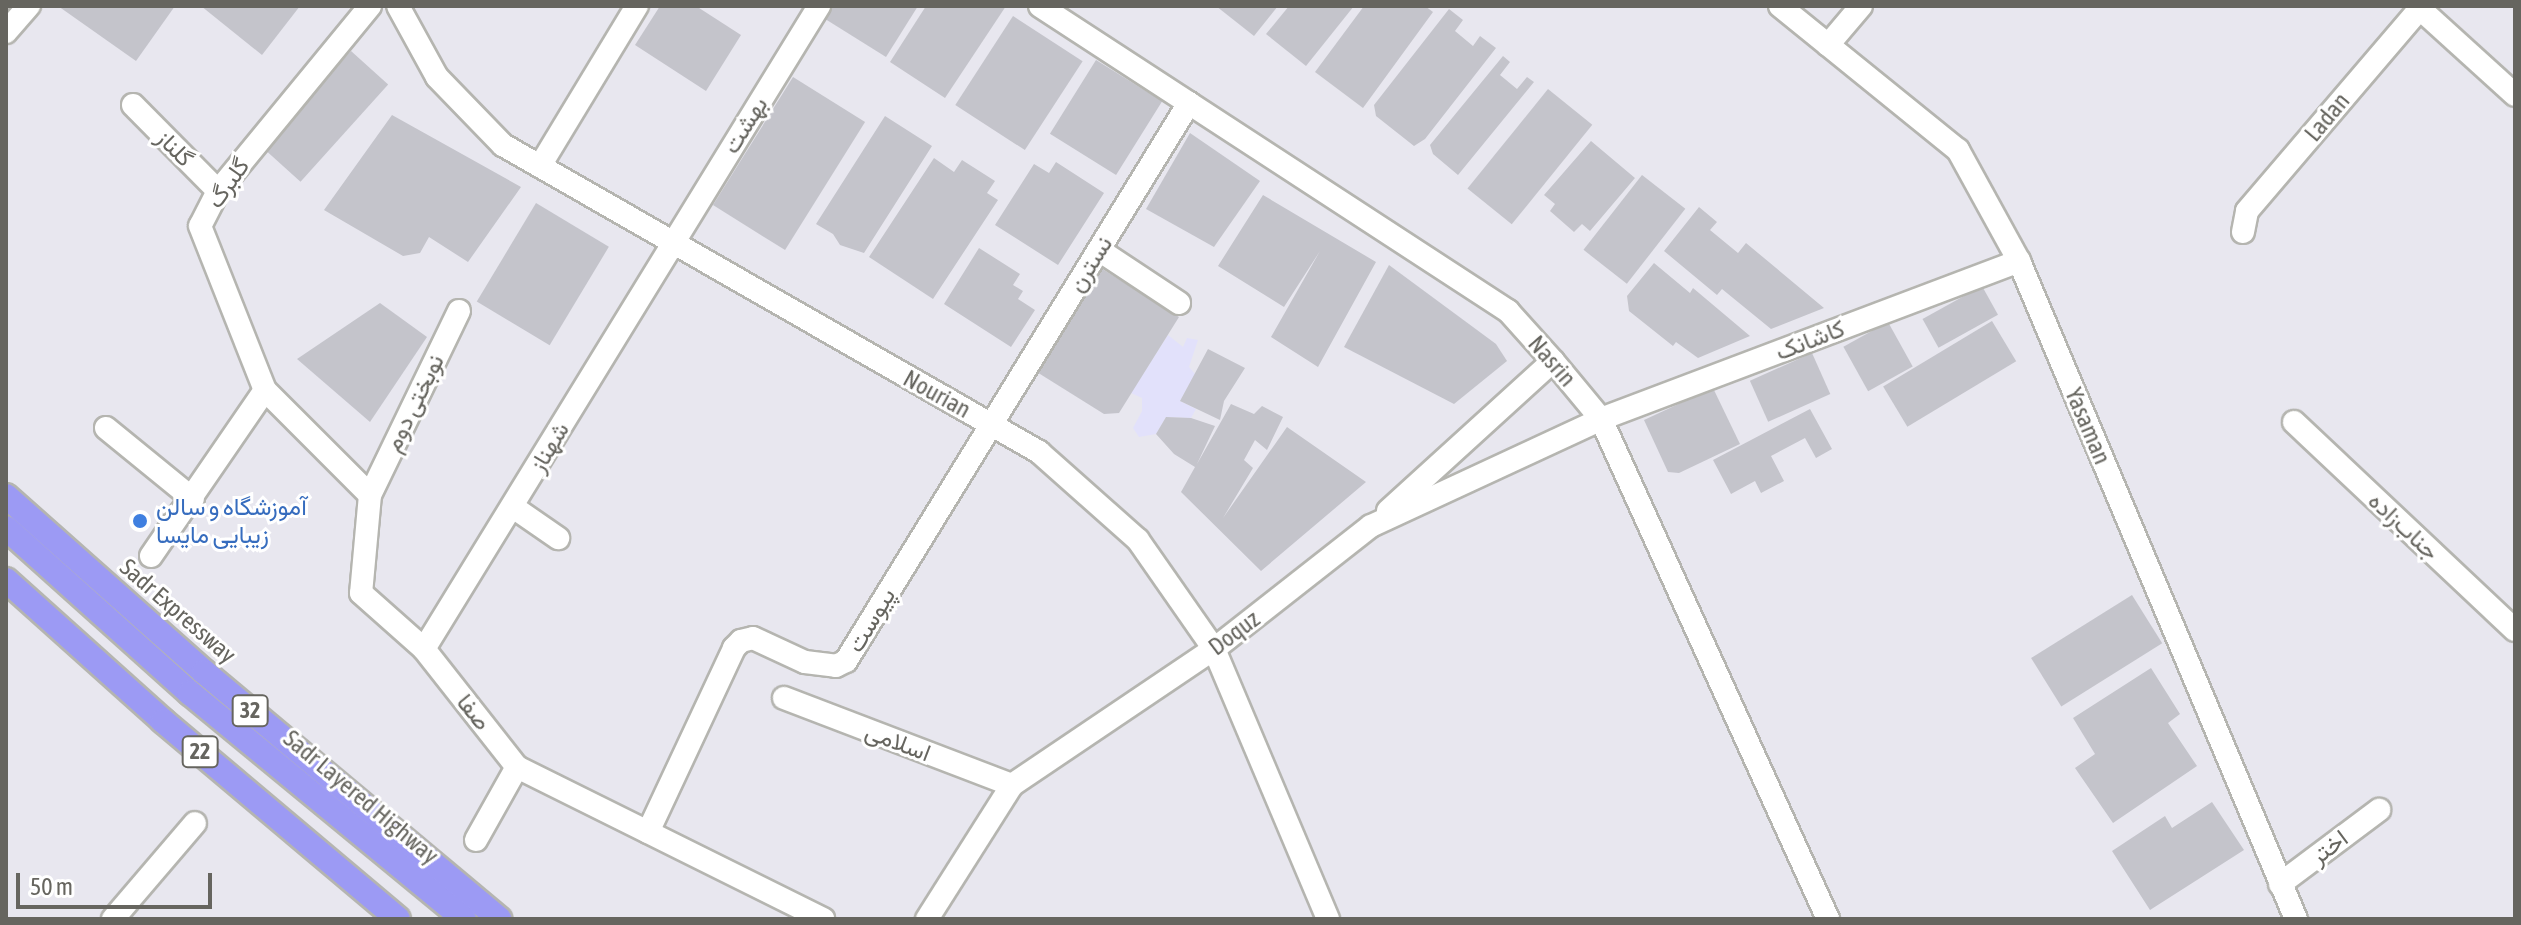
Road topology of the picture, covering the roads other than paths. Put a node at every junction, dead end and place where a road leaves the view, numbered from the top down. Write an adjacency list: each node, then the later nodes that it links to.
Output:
1 (29, 6): 10 (street)
2 (370, 6): 16 (street, گلبرگ)
3 (398, 6): 15 (street, Nourian)
4 (637, 6): 15 (street)
5 (819, 6): 18 (street, بهشت)
6 (1040, 6): 13 (street, Nasrin)
7 (1780, 6): 11 (street, Yasaman)
8 (1861, 6): 11 (street)
9 (2419, 7): 12 (street); 17 (street, Ladan)
10 (6, 32)
11 (1828, 45): 20 (street, Yasaman)
12 (2515, 95)
13 (1189, 103): 19 (street, نسترن); 23 (street, Nasrin)
14 (133, 105): 16 (street, گلناز)
15 (540, 166): 18 (street, Nourian)
16 (218, 191): 24 (street, گلبرگ)
17 (2243, 232)
18 (672, 243): 27 (street, Nourian); 32 (street, شهناز)
19 (1099, 250): 21 (street); 27 (street, نسترن)
20 (2019, 261): 25 (street, کاشانک); 49 (street, Yasaman)
21 (1179, 303)
22 (459, 311): 29 (street, نوبختی دوم)
23 (1553, 361): 25 (street, Nasrin); 33 (street)
24 (265, 390): 29 (street); 31 (street)
25 (1601, 419): 33 (street, Doquz); 58 (street, Nasrin)
26 (2294, 422): 39 (street, جناب‌زاده)
27 (991, 424): 41 (street, Nourian); 47 (street, پیوست)
28 (106, 428): 31 (street)
29 (370, 495): 40 (street, صفا)
30 (6, 496): 54 (highway, Sadr Expressway / 32)
31 (193, 499): 36 (street)
32 (513, 507): 35 (street); 40 (street, شهناز)
33 (1371, 526): 41 (street, Doquz)
34 (6, 528): 53 (highway, Sadr Layered Highway / 22)
35 (558, 538)
36 (151, 556)
37 (6, 580): 52 (highway, 22)
38 (6, 587): 51 (highway)
39 (2515, 630)
40 (424, 649): 43 (street, صفا)
41 (1214, 649): 44 (street, Doquz); 57 (street, Nourian)
42 (784, 698): 44 (street, اسلامی)
43 (517, 767): 47 (street, صفا); 48 (street)
44 (1012, 785): 56 (street, Doquz)
45 (2379, 810): 49 (street, اختر)
46 (195, 823): 50 (street)
47 (648, 832): 55 (street, صفا)
48 (476, 840)
49 (2280, 884): 59 (street, Yasaman)
50 (113, 919)
51 (388, 919)
52 (398, 919)
53 (464, 919)
54 (499, 919)
55 (823, 919)
56 (927, 919)
57 (1328, 919)
58 (1828, 919)
59 (2296, 919)

